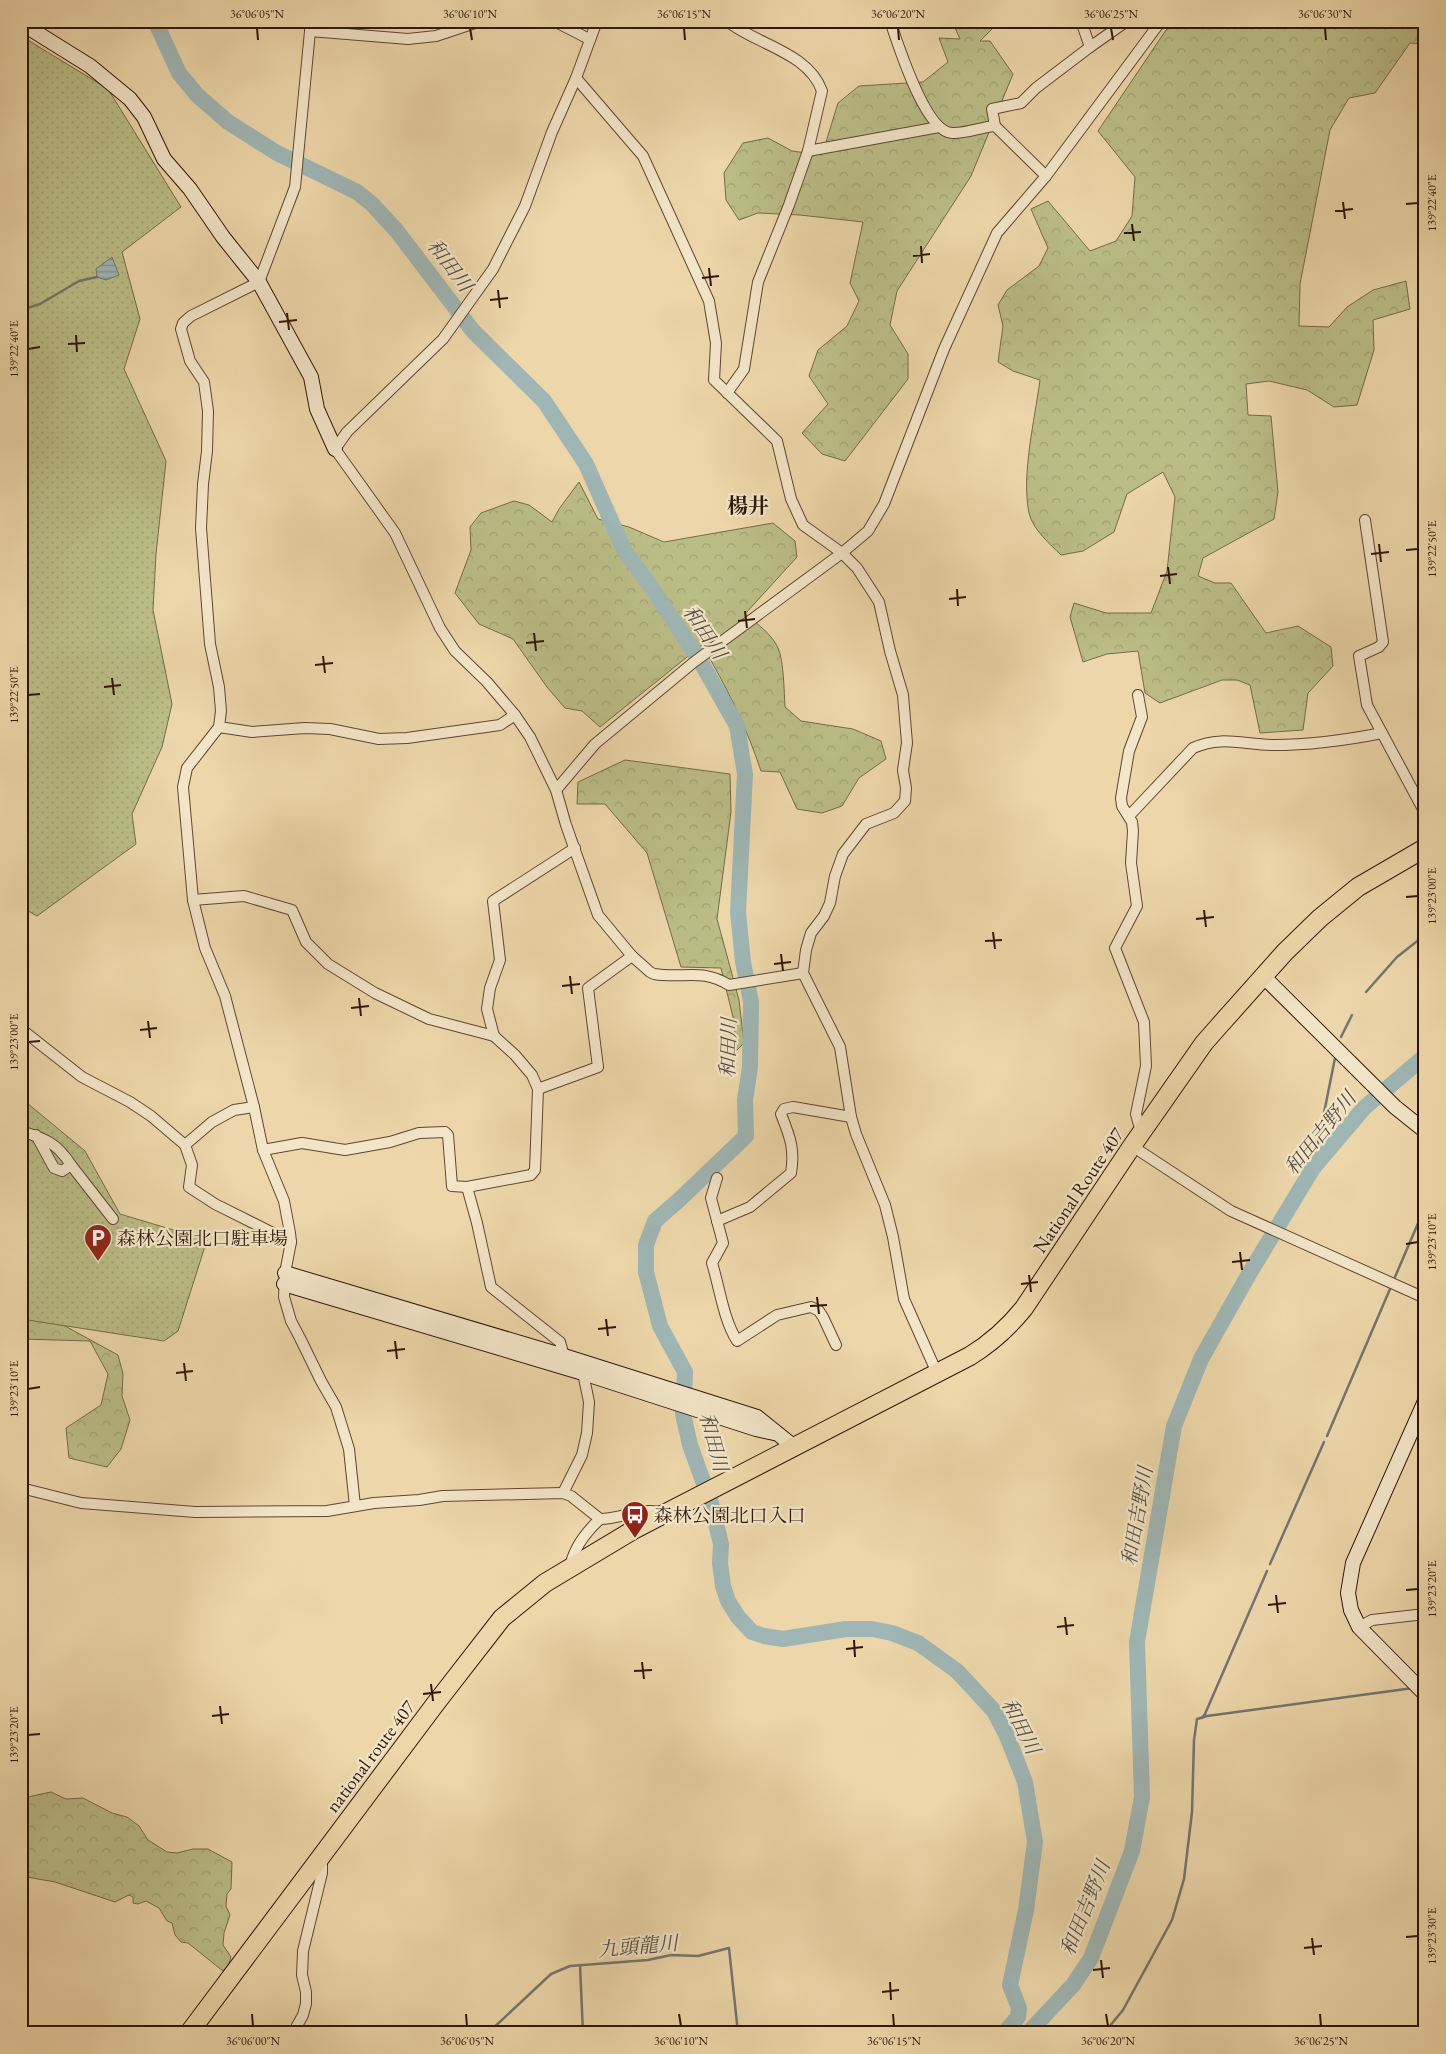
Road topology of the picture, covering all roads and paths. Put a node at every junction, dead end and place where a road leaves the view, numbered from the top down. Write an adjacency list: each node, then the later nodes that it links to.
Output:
1 (482, 21): 10 (street)
2 (554, 21): 11 (street)
3 (597, 21): 11 (street)
4 (727, 21): 16 (street)
5 (890, 21): 15 (street)
6 (1081, 21): 12 (street)
7 (1127, 21): 12 (street)
8 (1161, 21): 17 (street)
9 (21, 23): 18 (street)
10 (310, 26): 18 (street)
11 (589, 39): 13 (street)
12 (1090, 47): 14 (street)
13 (576, 78): 19 (street); 20 (street)
14 (995, 126): 15 (street); 17 (street)
15 (939, 127): 16 (street)
16 (808, 151): 19 (street)
17 (1046, 176): 22 (street)
18 (259, 282): 20 (street); 25 (street)
19 (727, 393): 22 (street)
20 (335, 449): 24 (street)
21 (1366, 520): 26 (street)
22 (842, 553): 27 (street); 34 (street)
23 (1138, 695): 29 (street)
24 (515, 715): 25 (street); 27 (street)
25 (219, 727): 32 (street)
26 (1382, 733): 28 (street); 29 (street)
27 (556, 790): 30 (street)
28 (1425, 813)
29 (1129, 816): 41 (street)
30 (575, 848): 33 (street); 37 (street)
31 (1425, 848): 35 (highway, National Route 407)
32 (193, 900): 37 (street); 39 (street)
33 (632, 956): 34 (street); 38 (street)
34 (804, 973): 40 (street)
35 (1263, 976): 41 (highway, National Route 407); 43 (street)
36 (21, 1029): 45 (street)
37 (494, 1036): 38 (street)
38 (538, 1089): 50 (street)
39 (254, 1107): 45 (street); 47 (street)
40 (851, 1117): 52 (street); 59 (street)
41 (1144, 1130): 46 (highway, National Route 407)
42 (21, 1131): 44 (street)
43 (1425, 1131)
44 (36, 1135): 48 (street); 48 (street)
45 (185, 1145): 53 (street)
46 (1132, 1146): 55 (street); 59 (highway, National Route 407)
47 (263, 1150): 50 (street); 53 (street)
48 (71, 1165): 51 (street)
49 (717, 1178): 52 (street)
50 (467, 1187): 57 (street)
51 (113, 1219)
52 (717, 1221): 56 (street)
53 (291, 1242): 54 (street)
54 (285, 1278): 57 (street); 58 (street); 65 (street)
55 (1425, 1298)
56 (836, 1345)
57 (564, 1356): 58 (street)
58 (584, 1368): 61 (street); 63 (street)
59 (937, 1373): 61 (highway, National Route 407)
60 (1425, 1401): 70 (street)
61 (786, 1440): 64 (highway, National Route 407)
62 (21, 1488): 65 (street)
63 (563, 1493): 65 (street); 67 (street)
64 (698, 1496): 66 (highway, national route 407)
65 (355, 1506)
66 (664, 1514): 67 (street); 68 (highway, national route 407)
67 (600, 1519): 68 (street)
68 (570, 1568): 72 (highway, national route 407)
69 (1425, 1614): 70 (street)
70 (1359, 1627): 71 (street)
71 (1425, 1694)
72 (320, 1859): 73 (highway, national route 407); 74 (street)
73 (189, 2033)
74 (293, 2033)

